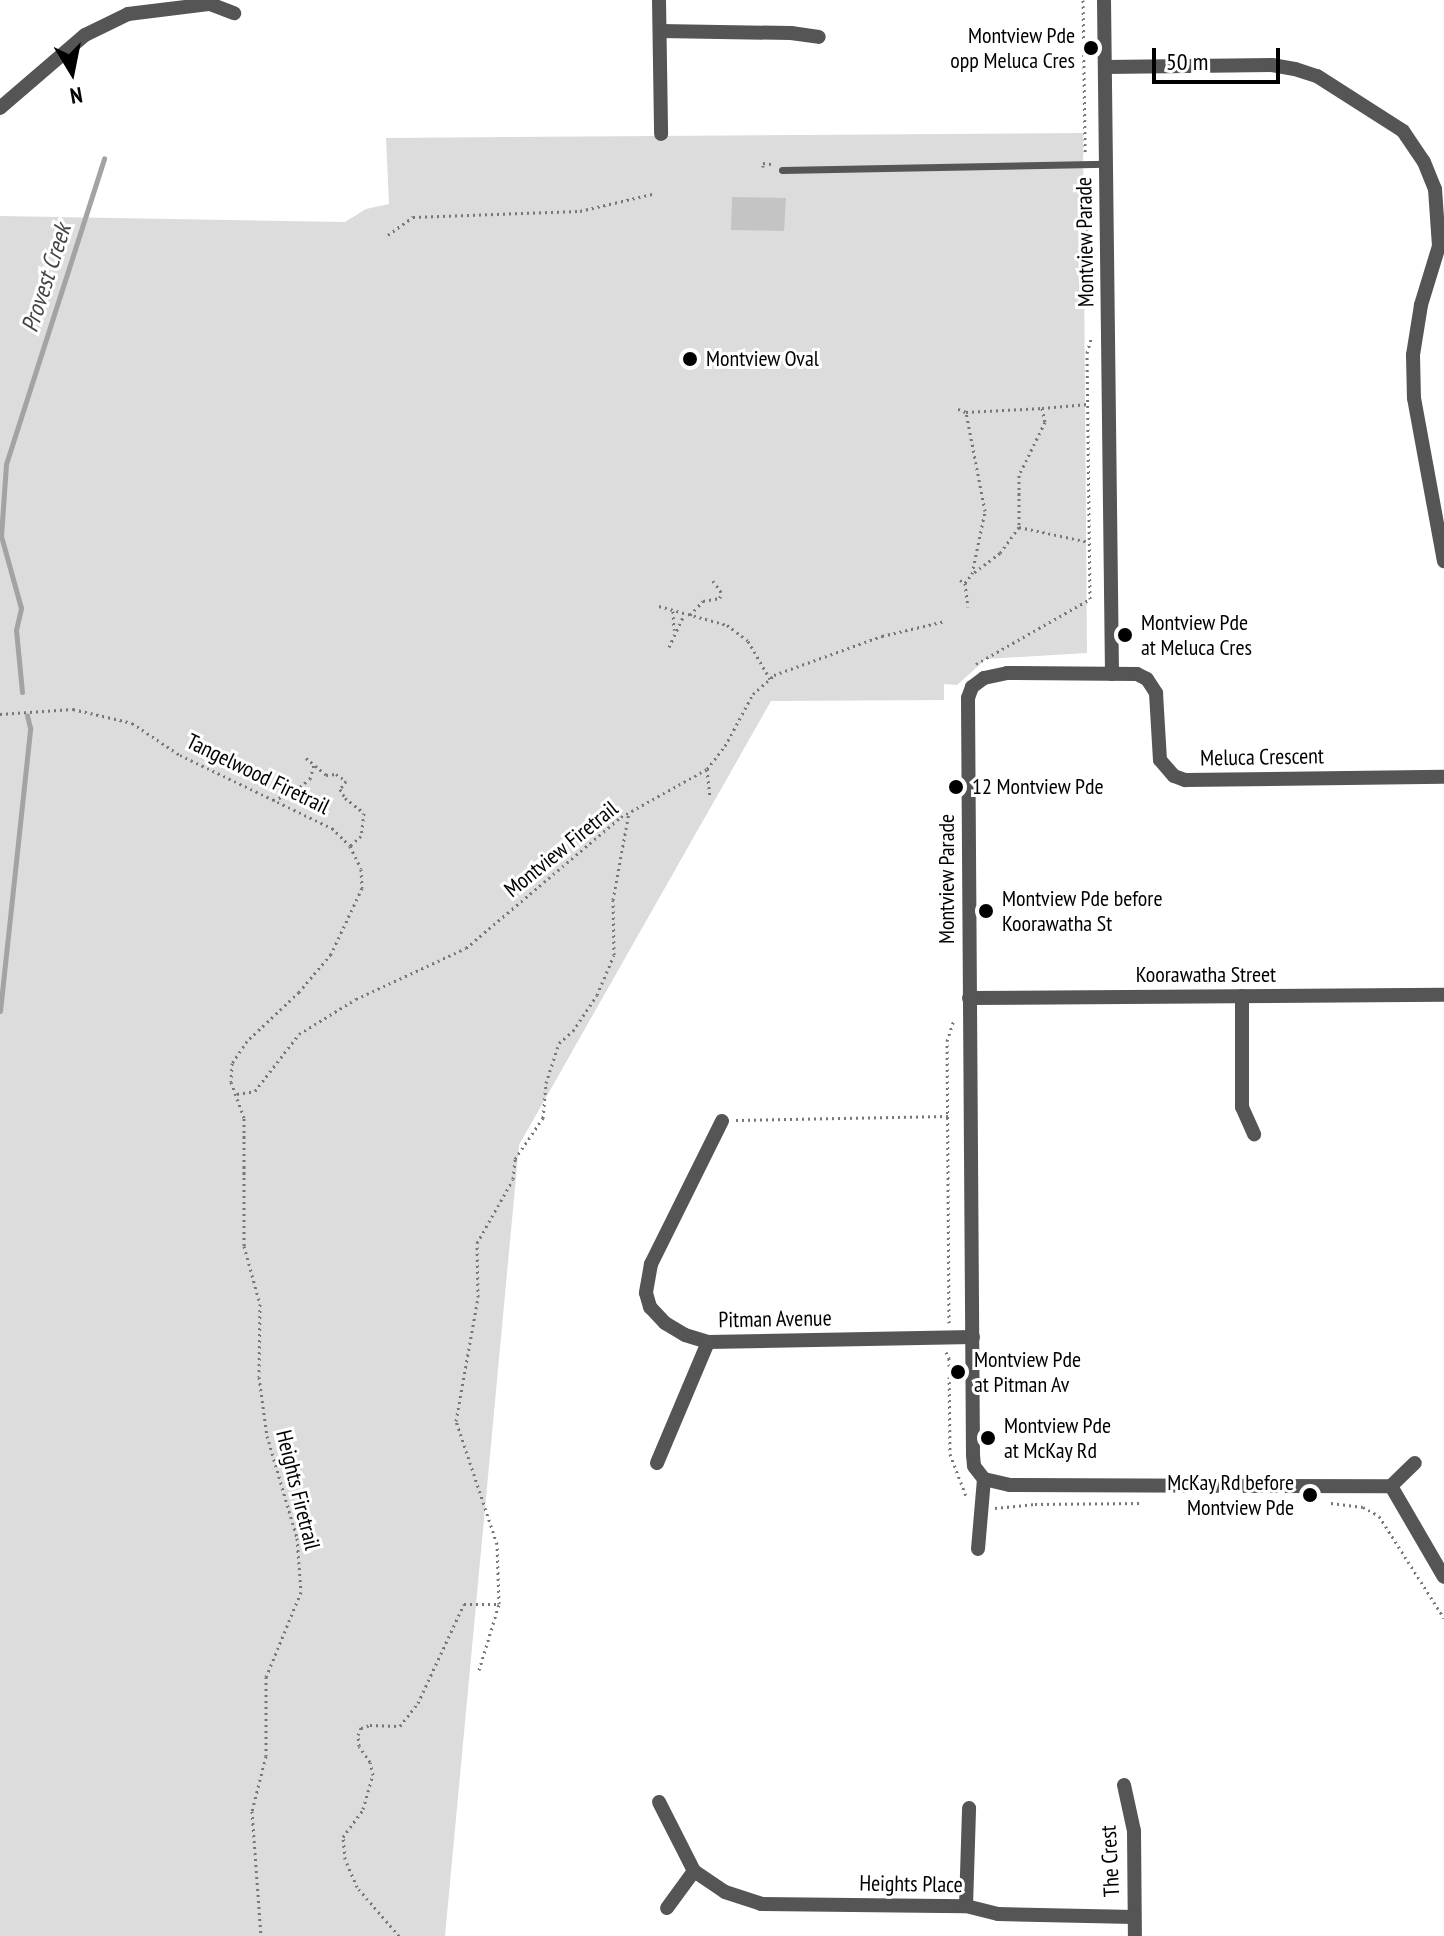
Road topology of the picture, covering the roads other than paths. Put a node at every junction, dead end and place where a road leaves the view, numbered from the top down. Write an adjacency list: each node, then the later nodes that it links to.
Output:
1 (659, 0): 4 (street)
2 (1104, 0): 6 (street, Montview Parade)
3 (234, 13): 7 (street)
4 (660, 31): 5 (street); 8 (street)
5 (819, 37)
6 (1105, 67): 9 (street, Montview Parade); 11 (street)
7 (0, 108)
8 (661, 134)
9 (1106, 164): 10 (lane); 12 (street, Montview Parade)
10 (782, 170)
11 (1444, 561)
12 (1112, 674): 13 (street, Meluca Crescent); 16 (street, Montview Parade)
13 (1444, 777)
14 (1444, 995): 15 (street, Koorawatha Street)
15 (1242, 996): 16 (street, Koorawatha Street); 18 (street)
16 (969, 998): 19 (street, Montview Parade)
17 (722, 1121): 20 (street, Pitman Avenue)
18 (1254, 1134)
19 (973, 1337): 20 (street, Pitman Avenue); 23 (street, Montview Parade)
20 (708, 1342): 21 (street)
21 (657, 1463)
22 (1415, 1463): 24 (street)
23 (984, 1479): 24 (street); 25 (street, Montview Parade)
24 (1391, 1486): 26 (street)
25 (978, 1549)
26 (1444, 1577)
27 (1124, 1785): 33 (street, The Crest)
28 (659, 1802): 30 (street, Heights Place)
29 (969, 1808): 31 (street)
30 (694, 1871): 31 (street, Heights Place); 32 (street)
31 (966, 1906): 33 (street, Heights Place)
32 (667, 1908)
33 (1134, 1917): 34 (street, The Crest)
34 (1135, 1936)

